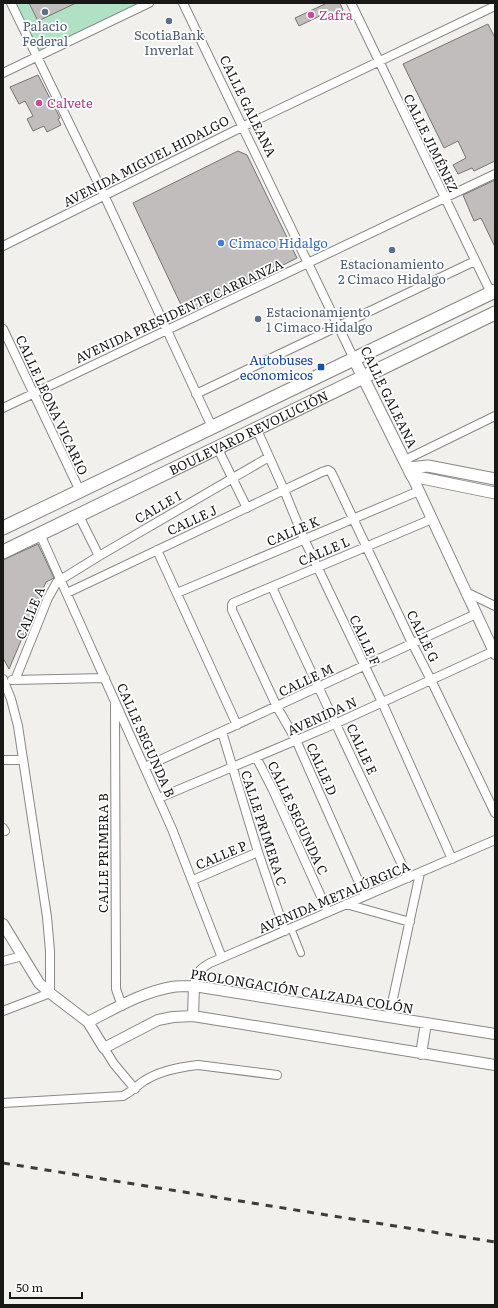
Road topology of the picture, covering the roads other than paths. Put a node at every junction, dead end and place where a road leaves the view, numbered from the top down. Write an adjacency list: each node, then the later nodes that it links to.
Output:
1 (11, 3): 6 (street)
2 (149, 3): 6 (street)
3 (183, 3): 9 (street, CALLE GALEANA)
4 (350, 3): 7 (street, CALLE JIMÉNEZ)
5 (495, 6): 7 (street, AVENIDA MIGUEL HIDALGO)
6 (37, 57): 8 (street); 11 (street)
7 (378, 61): 9 (street, AVENIDA MIGUEL HIDALGO); 12 (street, CALLE JIMÉNEZ)
8 (3, 73)
9 (242, 126): 11 (street, AVENIDA MIGUEL HIDALGO); 15 (street, CALLE GALEANA)
10 (495, 174): 12 (street, AVENIDA PRESIDENTE CARRANZA)
11 (104, 195): 13 (street, AVENIDA MIGUEL HIDALGO); 20 (street)
12 (445, 198): 14 (street, CALLE JIMÉNEZ); 15 (street, AVENIDA PRESIDENTE CARRANZA)
13 (3, 246)
14 (475, 261): 16 (street, CALLE JIMÉNEZ); 18 (street)
15 (308, 263): 18 (street, CALLE GALEANA); 20 (street, AVENIDA PRESIDENTE CARRANZA)
16 (493, 292): 21 (main road)
17 (495, 313): 22 (main road, BOULEVARD REVOLUCIÓN)
18 (338, 326): 21 (street, CALLE GALEANA); 24 (street)
19 (3, 329): 23 (street, CALLE LEONA VICARIO)
20 (167, 330): 23 (street, AVENIDA PRESIDENTE CARRANZA); 24 (street)
21 (354, 359): 22 (main road, CALLE GALEANA); 27 (main road)
22 (363, 376): 28 (main road, BOULEVARD REVOLUCIÓN); 31 (main road, CALLE GALEANA)
23 (34, 393): 25 (street, AVENIDA PRESIDENTE CARRANZA); 36 (street, CALLE LEONA VICARIO)
24 (196, 394): 27 (street)
25 (3, 408)
26 (495, 416): 31 (street)
27 (212, 427): 36 (main road)
28 (257, 430): 29 (main road, BOULEVARD REVOLUCIÓN); 30 (street, CALLE F)
29 (218, 449): 33 (street); 40 (main road, BOULEVARD REVOLUCIÓN)
30 (269, 457): 33 (street, CALLE I); 35 (street, CALLE F)
31 (408, 468): 34 (main road); 37 (street, CALLE GALEANA); 38 (main road)
32 (328, 470): 35 (street, CALLE J); 41 (street, CALLE G)
33 (232, 478): 39 (street); 49 (street, CALLE I)
34 (495, 479)
35 (284, 490): 39 (street, CALLE J); 45 (street, CALLE F)
36 (80, 491): 43 (main road)
37 (419, 491): 41 (street, CALLE K); 42 (street, CALLE GALEANA)
38 (495, 493)
39 (246, 508): 47 (street, CALLE J)
40 (79, 516): 44 (main road, BOULEVARD REVOLUCIÓN); 49 (street)
41 (354, 518): 45 (street, CALLE K); 46 (street, CALLE G)
42 (432, 519): 46 (street, CALLE L); 55 (street, CALLE GALEANA)
43 (3, 528)
44 (40, 534): 48 (main road, BOULEVARD REVOLUCIÓN); 51 (street, CALLE SEGUNDA B)
45 (304, 539): 50 (street, CALLE F); 53 (street, CALLE K)
46 (367, 546): 50 (street, CALLE L); 59 (street, CALLE G)
47 (157, 550): 53 (street); 54 (street, CALLE J)
48 (3, 552)
49 (99, 556): 51 (street, CALLE I)
50 (317, 567): 52 (street, CALLE L); 61 (street, CALLE F)
51 (61, 580): 54 (street, CALLE SEGUNDA B); 64 (street, CALLE A)
52 (272, 587): 57 (street, CALLE L); 66 (street, CALLE E)
53 (177, 592): 71 (street)
54 (67, 593): 62 (street, CALLE SEGUNDA B)
55 (468, 593): 56 (street); 58 (street, CALLE GALEANA)
56 (495, 606)
57 (232, 610): 69 (street, CALLE D)
58 (476, 614): 59 (street, CALLE M); 60 (street, CALLE GALEANA)
59 (412, 643): 61 (street, CALLE M); 65 (street, CALLE G)
60 (494, 653): 65 (street, AVENIDA N)
61 (364, 666): 66 (street, CALLE M); 68 (street, CALLE F)
62 (105, 678): 64 (street); 67 (street, CALLE SEGUNDA B)
63 (3, 679): 64 (street); 76 (street)
64 (16, 680)
65 (431, 680): 68 (street, AVENIDA N); 80 (street, CALLE G)
66 (318, 688): 69 (street, CALLE M); 70 (street, CALLE E)
67 (115, 700): 77 (street, CALLE SEGUNDA B); 99 (street, CALLE PRIMERA B)
68 (382, 702): 70 (street, AVENIDA N); 83 (street, CALLE F)
69 (277, 707): 71 (street, CALLE M); 73 (street, CALLE D)
70 (336, 723): 73 (street, AVENIDA N); 85 (street, CALLE E)
71 (237, 725): 72 (street, CALLE M)
72 (222, 732): 77 (street, CALLE M); 78 (street, CALLE PRIMERA C)
73 (296, 740): 74 (street, AVENIDA N); 87 (street, CALLE D)
74 (256, 757): 78 (street, AVENIDA N); 89 (street, CALLE SEGUNDA C)
75 (3, 760): 76 (street)
76 (24, 760): 98 (street)
77 (145, 767): 79 (street, CALLE SEGUNDA B)
78 (232, 767): 79 (street, AVENIDA N); 82 (street, CALLE PRIMERA C)
79 (159, 798): 86 (street, CALLE SEGUNDA B)
80 (495, 813)
81 (495, 840): 83 (street, AVENIDA METALÚRGICA)
82 (258, 852): 86 (street, CALLE P); 92 (street, CALLE PRIMERA C)
83 (452, 859): 84 (street, AVENIDA METALÚRGICA)
84 (420, 873): 85 (street, AVENIDA METALÚRGICA); 90 (street)
85 (408, 878): 87 (street, AVENIDA METALÚRGICA)
86 (193, 880): 95 (street, CALLE SEGUNDA B)
87 (365, 896): 88 (street, AVENIDA METALÚRGICA)
88 (346, 904): 89 (street, AVENIDA METALÚRGICA); 90 (street)
89 (328, 912): 92 (street, AVENIDA METALÚRGICA)
90 (410, 922): 102 (street)
91 (3, 925): 94 (street)
92 (288, 930): 93 (street); 95 (street, AVENIDA METALÚRGICA)
93 (301, 954)
94 (23, 956): 96 (street); 98 (street)
95 (222, 958): 97 (street, AVENIDA METALÚRGICA)
96 (3, 961)
97 (194, 986): 99 (street, PROLONGACIÓN CALZADA COLÓN); 101 (street); 102 (street, PROLONGACIÓN CALZADA COLÓN)
98 (50, 993): 100 (street); 103 (street)
99 (122, 1006): 103 (street, PROLONGACIÓN CALZADA COLÓN)
100 (3, 1011)
101 (193, 1016): 106 (street); 107 (street)
102 (389, 1017): 104 (street, PROLONGACIÓN CALZADA COLÓN)
103 (88, 1022): 106 (street)
104 (426, 1023): 105 (street, PROLONGACIÓN CALZADA COLÓN); 107 (street)
105 (495, 1034)
106 (104, 1048): 110 (street)
107 (421, 1054): 108 (street)
108 (495, 1065)
109 (277, 1075): 110 (street)
110 (135, 1089): 111 (street)
111 (3, 1103)

